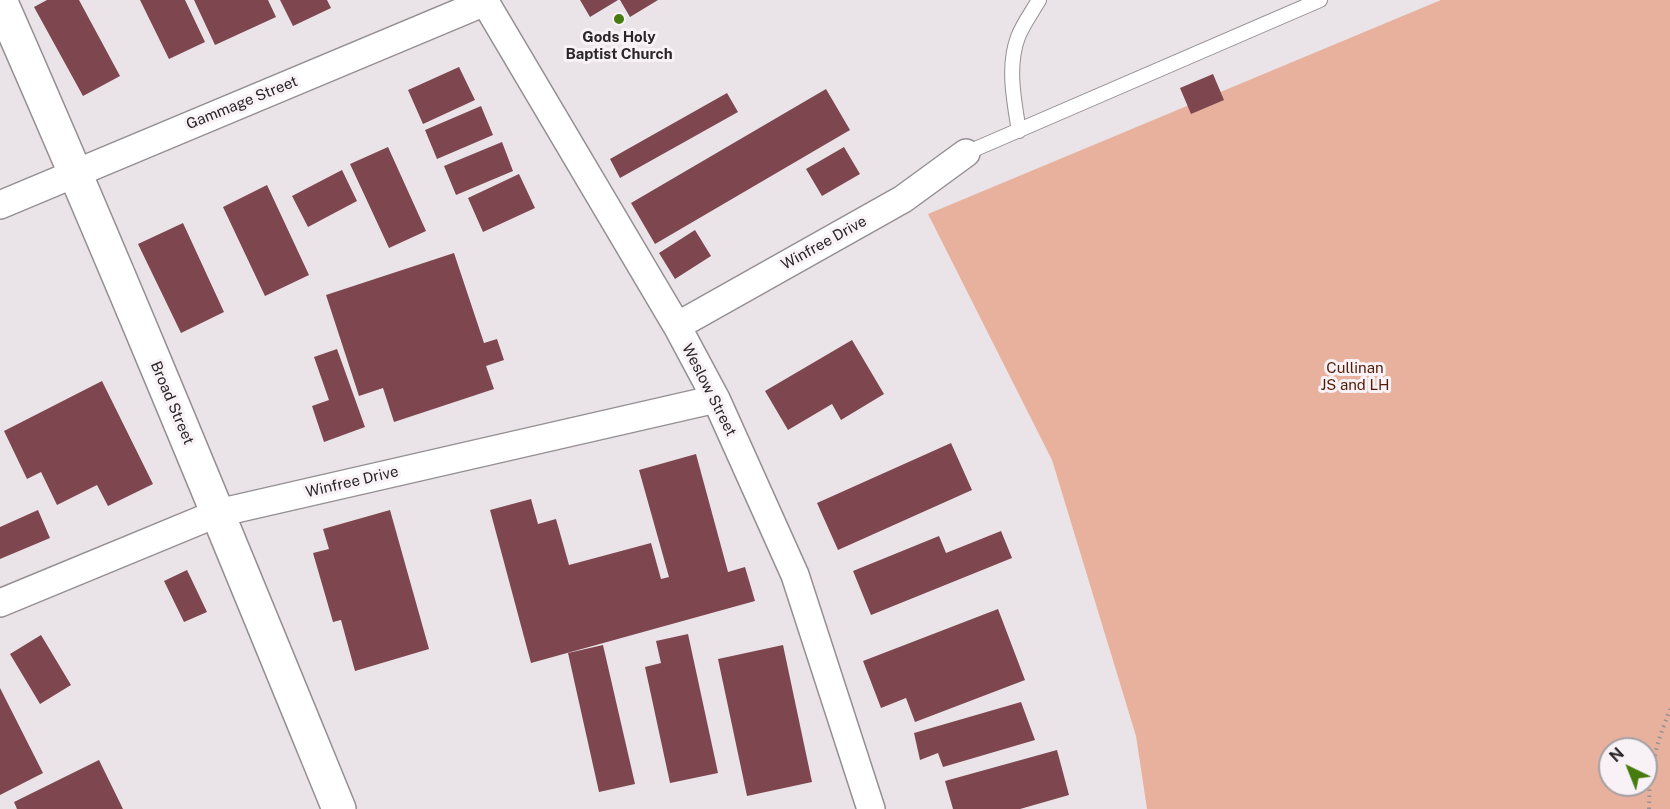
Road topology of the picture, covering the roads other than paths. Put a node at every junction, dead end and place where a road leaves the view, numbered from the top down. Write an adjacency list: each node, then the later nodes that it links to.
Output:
1 (0, 0): 7 (street, Broad Street)
2 (1039, 0): 5 (lane)
3 (485, 1): 7 (street, Gammage Street); 9 (street, Weslow Street)
4 (1312, 2): 5 (lane)
5 (1019, 131): 6 (lane)
6 (966, 153): 9 (street, Winfree Drive)
7 (76, 172): 8 (street, Gammage Street); 11 (street, Broad Street)
8 (0, 205)
9 (677, 326): 10 (street, Weslow Street)
10 (716, 399): 11 (street, Winfree Drive); 14 (street, Weslow Street)
11 (218, 513): 12 (street, Winfree Drive); 13 (street, Broad Street)
12 (0, 603)
13 (339, 809)
14 (871, 809)

